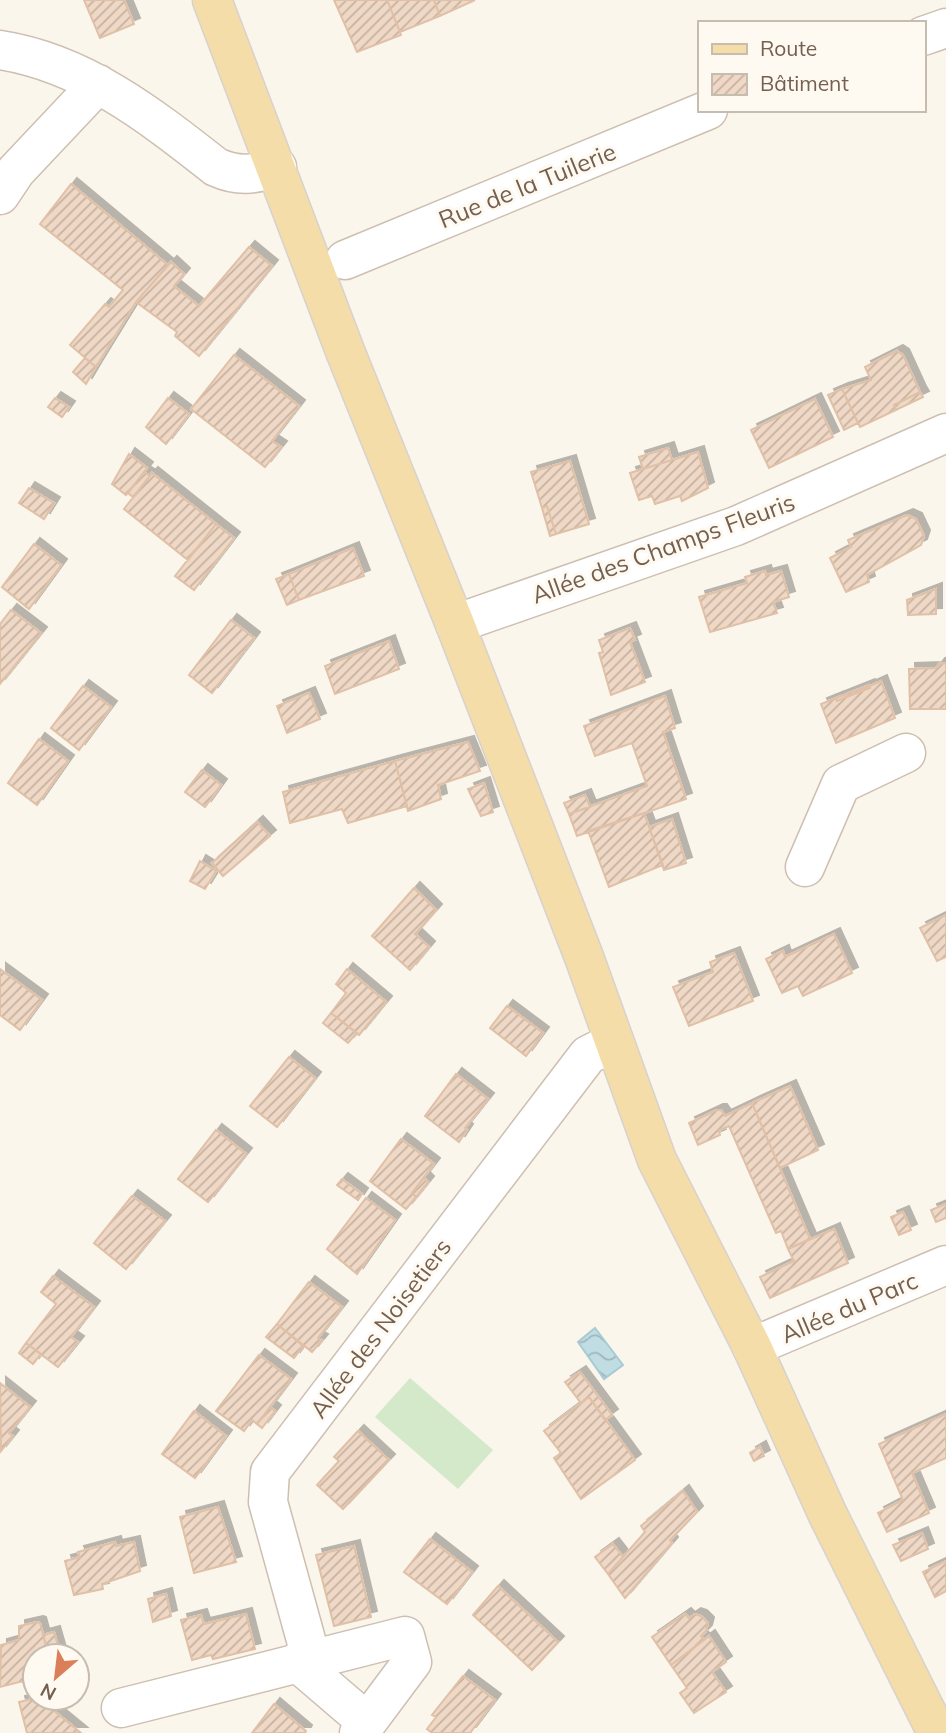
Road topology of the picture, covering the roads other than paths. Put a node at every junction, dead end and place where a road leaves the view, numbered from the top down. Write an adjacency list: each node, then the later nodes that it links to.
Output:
1 (212, 0): 7 (main road)
2 (946, 28): 3 (street)
3 (925, 35)
4 (0, 50): 5 (street)
5 (98, 84): 7 (street); 8 (street)
6 (703, 112): 9 (street, Rue de la Tuilerie)
7 (277, 167): 11 (main road)
8 (0, 195)
9 (345, 260)
10 (946, 433): 11 (street, Allée des Champs Fleuris)
11 (455, 624): 14 (main road)
12 (906, 753): 13 (street)
13 (805, 867)
14 (614, 1042): 16 (main road); 17 (street, Allée des Noisetiers)
15 (946, 1265): 16 (street, Allée du Parc)
16 (752, 1347): 20 (main road)
17 (304, 1660): 18 (street); 19 (street); 19 (street)
18 (121, 1708)
19 (363, 1728)
20 (937, 1733)

